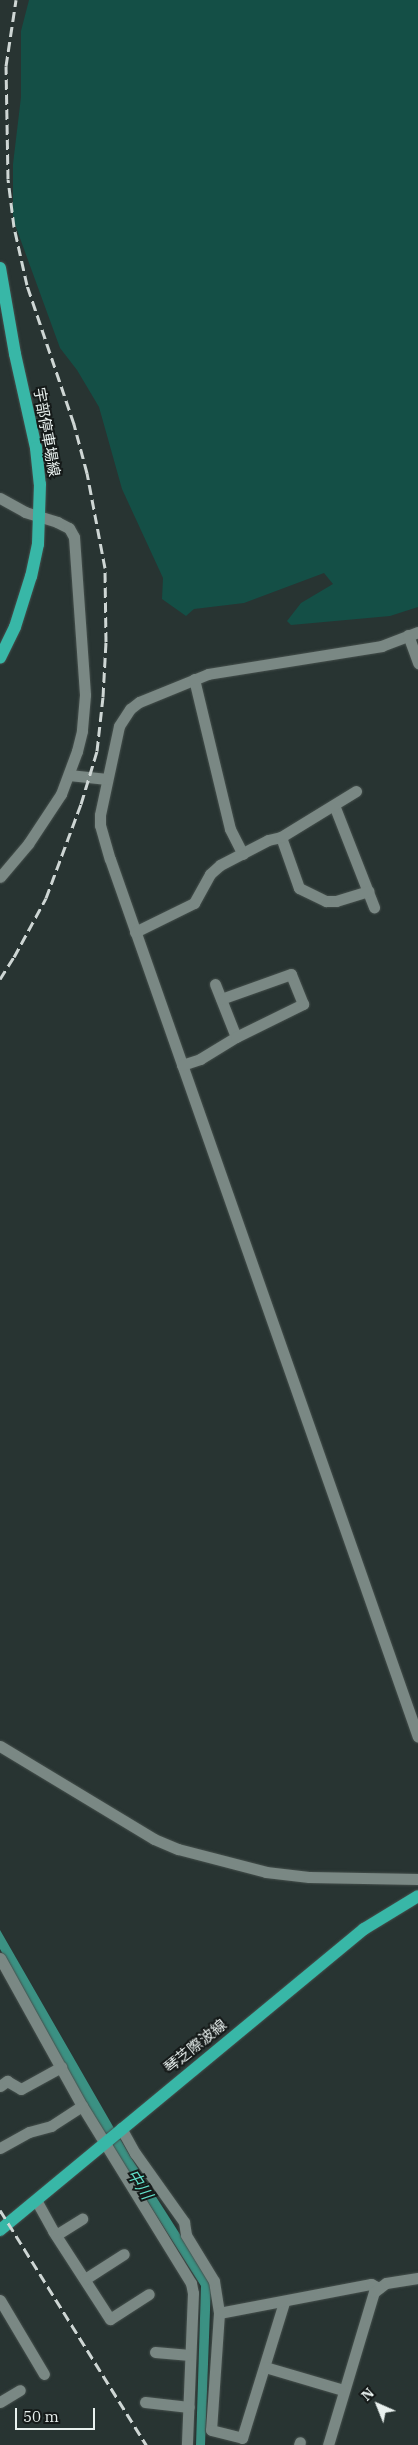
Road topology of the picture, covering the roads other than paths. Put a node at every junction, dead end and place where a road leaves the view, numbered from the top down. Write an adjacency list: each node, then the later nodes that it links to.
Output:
1 (0, 268): 3 (main road, 宇部停車場線)
2 (0, 498): 3 (street)
3 (40, 517): 5 (main road, 宇部停車場線); 8 (street)
4 (413, 634): 6 (street); 7 (street)
5 (0, 658)
6 (418, 663)
7 (194, 679): 9 (street); 13 (street)
8 (69, 776): 9 (street); 14 (street)
9 (107, 779): 17 (street)
10 (356, 791): 11 (street)
11 (334, 805): 12 (street); 15 (street)
12 (281, 837): 13 (street); 15 (street)
13 (243, 854): 17 (street)
14 (0, 876)
15 (368, 891): 16 (street)
16 (374, 907)
17 (135, 932): 21 (street)
18 (216, 984): 19 (street)
19 (221, 999): 20 (street); 20 (street)
20 (236, 1037): 21 (street)
21 (182, 1065): 22 (street)
22 (418, 1737)
23 (0, 1746): 24 (street)
24 (418, 1879)
25 (418, 1896): 30 (main road, 琴芝際波線)
26 (0, 1958): 27 (street)
27 (61, 2067): 28 (street); 29 (street)
28 (0, 2086)
29 (82, 2106): 31 (street); 32 (street)
30 (120, 2129): 31 (main road, 琴芝際波線); 37 (street)
31 (106, 2141): 33 (main road, 琴芝際波線); 39 (street)
32 (0, 2148)
33 (36, 2200): 35 (main road, 琴芝際波線); 36 (street)
34 (82, 2219): 36 (street)
35 (0, 2230)
36 (56, 2235): 41 (street)
37 (196, 2253): 39 (street); 46 (street)
38 (124, 2254): 41 (street)
39 (181, 2262): 48 (street)
40 (418, 2278): 42 (street)
41 (85, 2279): 43 (street)
42 (379, 2288): 45 (street); 52 (street)
43 (149, 2294)
44 (0, 2300): 50 (street)
45 (284, 2302): 46 (street); 49 (street)
46 (219, 2313): 49 (street)
47 (155, 2352): 48 (street)
48 (190, 2355): 55 (street)
49 (265, 2367): 52 (street)
50 (44, 2374)
51 (20, 2390): 53 (street)
52 (343, 2390): 57 (street)
53 (0, 2402)
54 (145, 2402): 55 (street)
55 (189, 2407): 56 (street)
56 (188, 2445)
57 (328, 2445)

